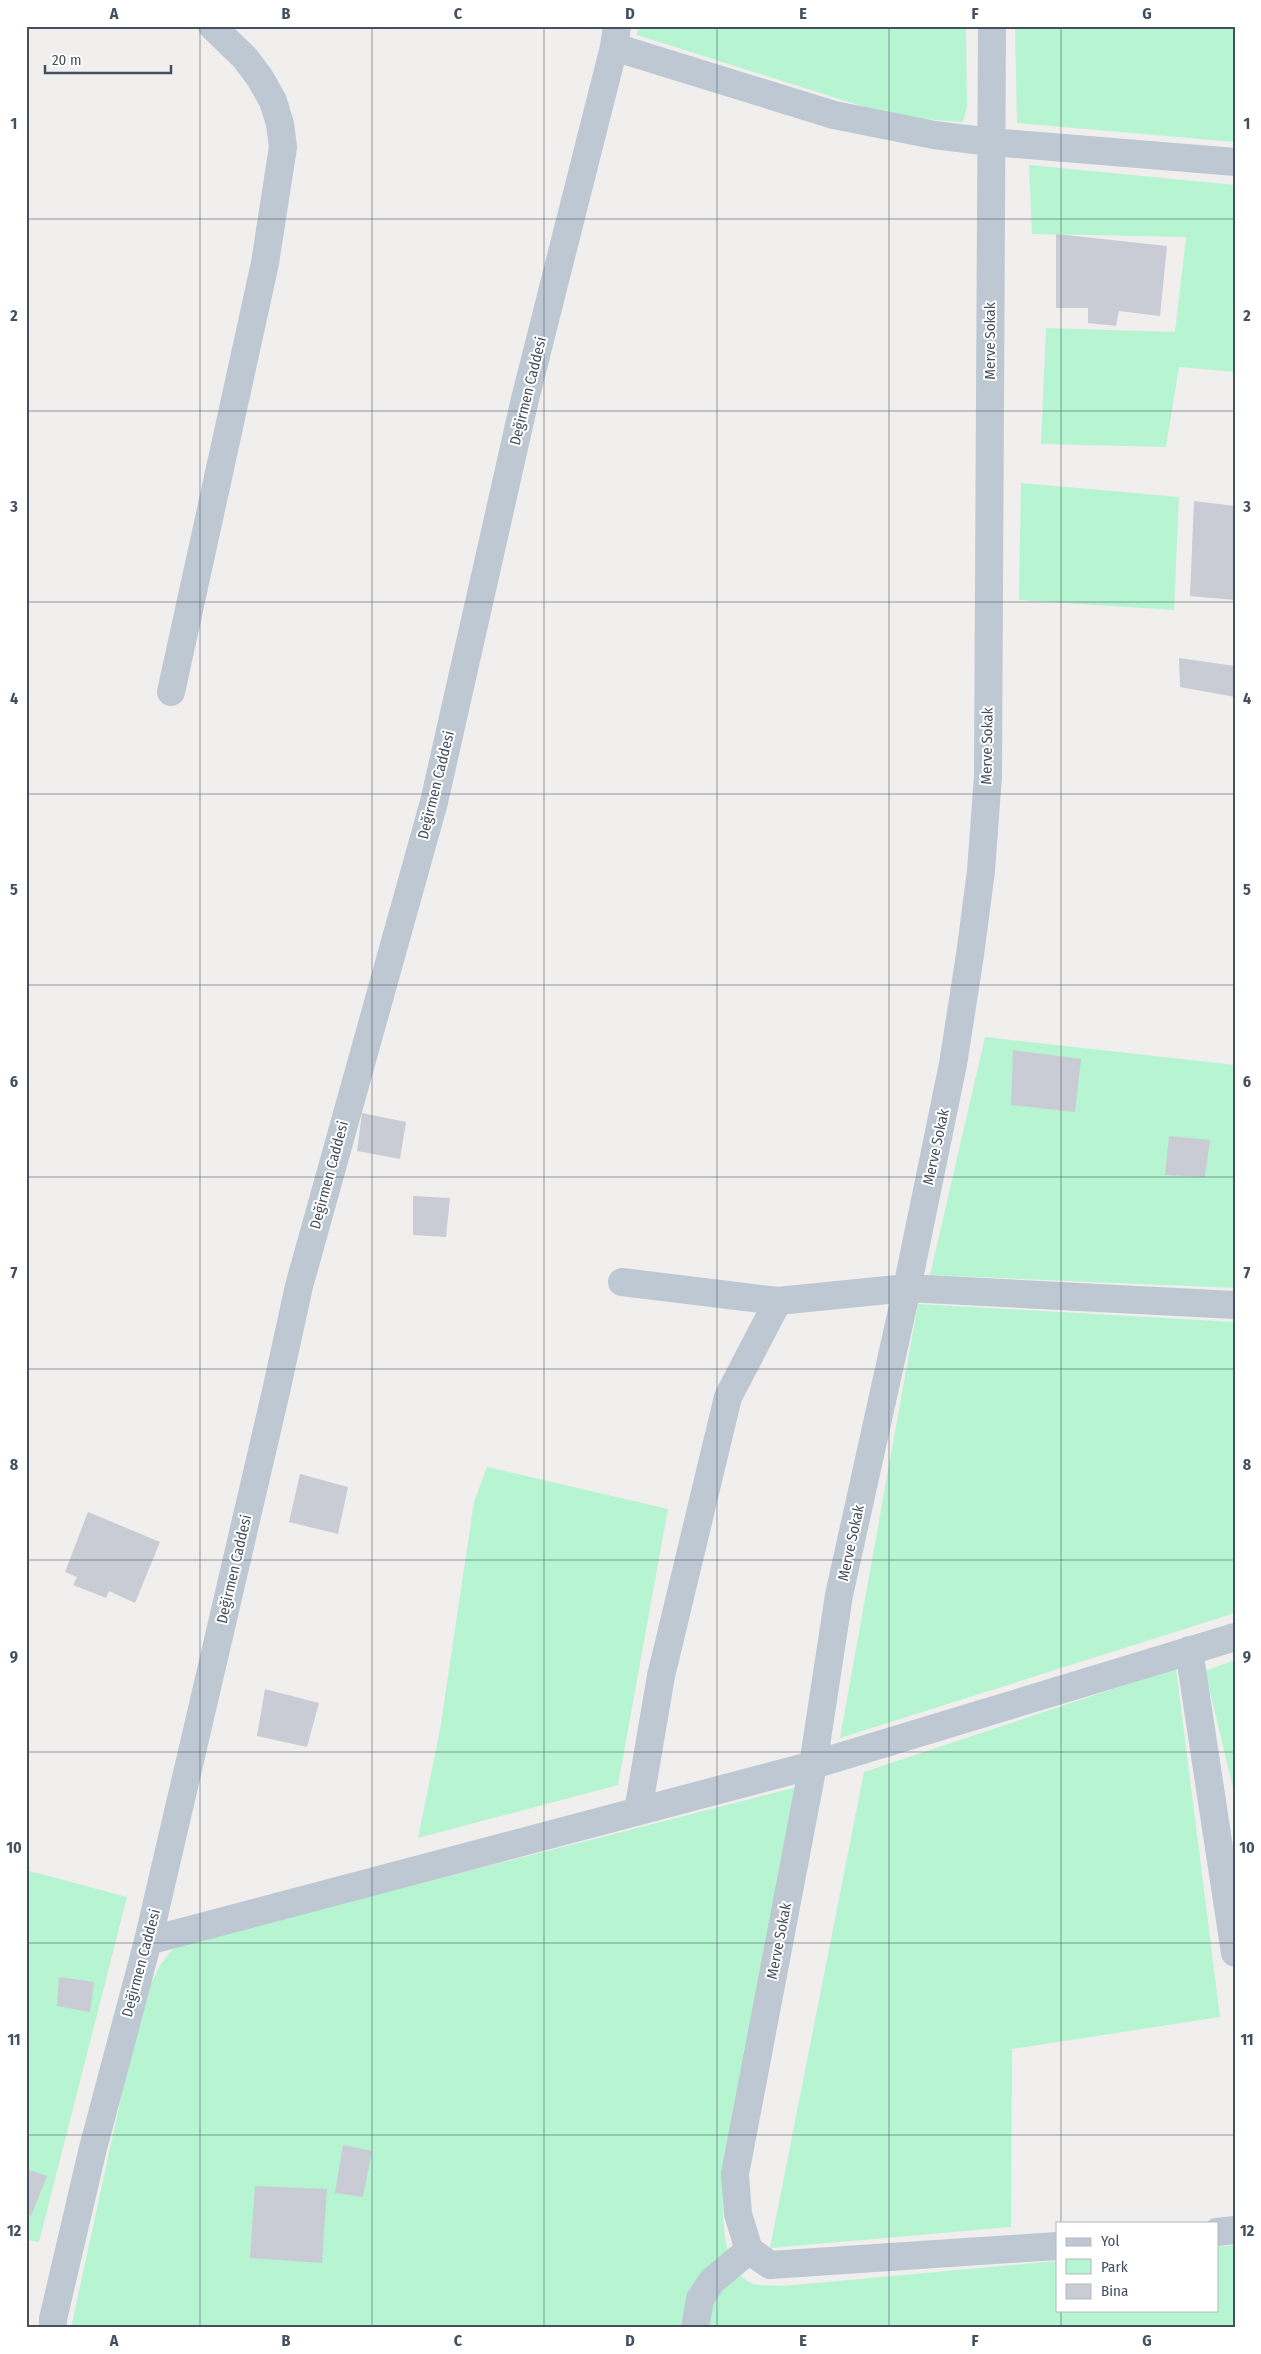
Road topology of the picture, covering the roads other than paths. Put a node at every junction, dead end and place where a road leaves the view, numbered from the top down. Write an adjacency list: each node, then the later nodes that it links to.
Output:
1 (212, 26): 6 (street)
2 (992, 26): 4 (street, Merve Sokak)
3 (615, 36): 4 (street); 15 (street, Değirmen Caddesi)
4 (991, 142): 5 (street); 8 (street, Merve Sokak)
5 (1235, 162)
6 (171, 692)
7 (622, 1282): 9 (street)
8 (906, 1288): 9 (street); 10 (street); 13 (street, Merve Sokak)
9 (778, 1302): 14 (street)
10 (1235, 1304)
11 (1235, 1637): 12 (street)
12 (1189, 1650): 13 (street); 16 (street)
13 (813, 1765): 14 (street); 20 (street, Merve Sokak)
14 (638, 1811): 15 (street)
15 (148, 1940): 21 (street, Değirmen Caddesi)
16 (1235, 1953)
17 (1235, 2230): 18 (street)
18 (1218, 2232)
19 (1056, 2246): 20 (street)
20 (749, 2250): 22 (street)
21 (53, 2328)
22 (695, 2328)

